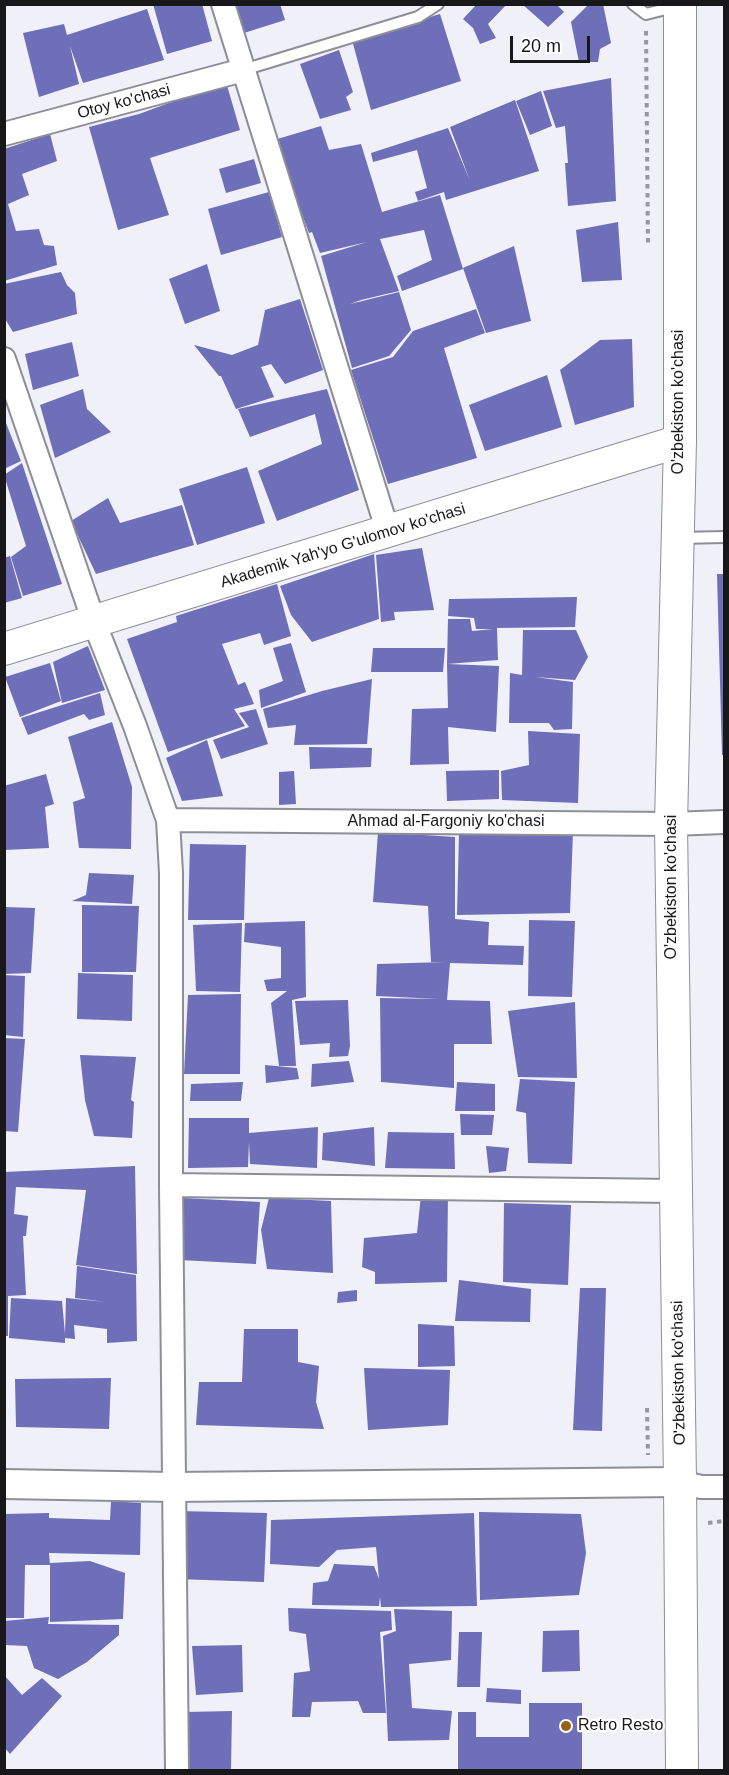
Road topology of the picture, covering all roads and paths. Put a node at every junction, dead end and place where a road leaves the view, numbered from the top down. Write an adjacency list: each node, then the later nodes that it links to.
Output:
1 (223, 4): 5 (street)
2 (438, 4): 5 (lane)
3 (633, 4): 4 (lane)
4 (680, 5): 8 (main road, O'zbekiston ko'chasi)
5 (243, 70): 6 (street, Otoy ko'chasi); 9 (street)
6 (4, 134)
7 (4, 359): 12 (street)
8 (680, 441): 9 (main road, Akademik Yah'yo G'ulomov ko'chasi); 11 (main road, O'zbekiston ko'chasi)
9 (388, 532): 12 (main road, Akademik Yah'yo G'ulomov ko'chasi)
10 (724, 537): 11 (lane)
11 (679, 538): 16 (main road, O'zbekiston ko'chasi)
12 (94, 622): 13 (main road, Akademik Yah'yo G'ulomov ko'chasi); 14 (street)
13 (4, 649)
14 (168, 820): 16 (street, Ahmad al-Fargoniy ko'chasi); 17 (street)
15 (724, 822): 16 (street, Ahmad al-Fargoniy ko'chasi)
16 (671, 824): 18 (main road, O'zbekiston ko'chasi)
17 (171, 1185): 18 (street); 21 (street)
18 (676, 1191): 19 (main road, O'zbekiston ko'chasi)
19 (680, 1482): 21 (street); 22 (street); 26 (main road, O'zbekiston ko'chasi)
20 (4, 1484): 21 (street)
21 (173, 1487): 25 (street)
22 (724, 1487)
23 (724, 1521): 24 (path)
24 (708, 1523)
25 (177, 1770)
26 (682, 1770)

